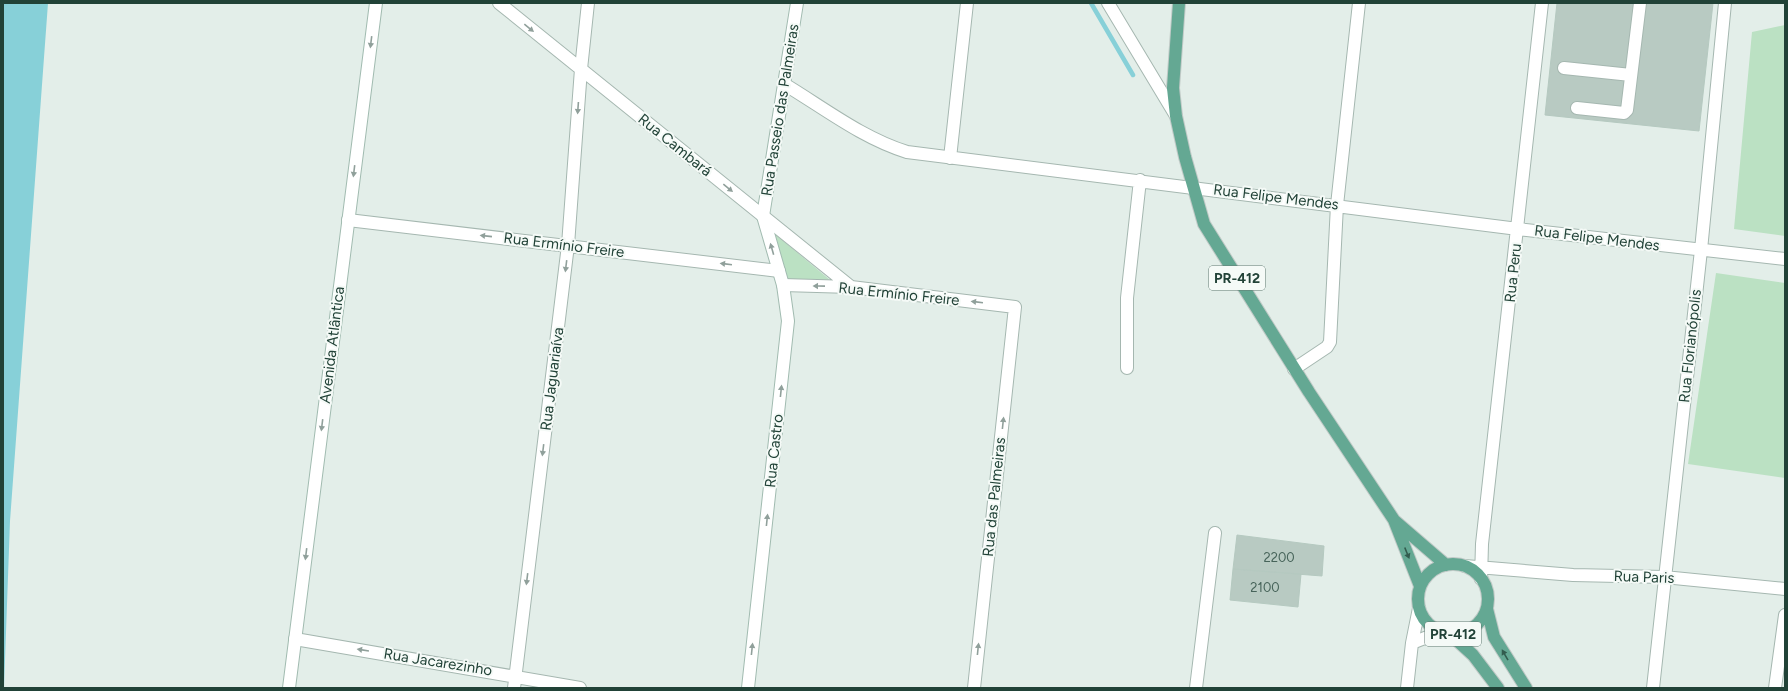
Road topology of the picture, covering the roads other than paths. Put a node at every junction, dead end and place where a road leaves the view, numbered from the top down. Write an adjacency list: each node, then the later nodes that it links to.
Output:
1 (376, 3): 23 (street, Avenida Atlântica, one-way to 23)
2 (499, 3): 13 (street, Rua Cambará, one-way to 13)
3 (588, 3): 13 (street, Rua Jaguariaíva)
4 (797, 3): 15 (street, Rua Passeio das Palmeiras)
5 (967, 3): 18 (street)
6 (1108, 3): 17 (street)
7 (1179, 3): 17 (main road, PR-412)
8 (1358, 3): 21 (street)
9 (1542, 3): 24 (street, Rua Peru)
10 (1640, 3): 14 (street)
11 (1725, 3): 26 (street, Rua Florianópolis)
12 (1564, 68): 14 (street)
13 (581, 69): 22 (street, Rua Cambará, one-way to 22); 25 (street, Rua Jaguariaíva, one-way to 25)
14 (1631, 75): 16 (street)
15 (784, 84): 18 (street, Rua Felipe Mendes); 22 (street, Rua Passeio das Palmeiras)
16 (1577, 108)
17 (1176, 116): 20 (main road, PR-412)
18 (950, 158): 19 (street, Rua Felipe Mendes)
19 (1140, 180): 20 (street, Rua Felipe Mendes); 32 (street)
20 (1194, 187): 21 (street, Rua Felipe Mendes); 33 (main road, PR-412)
21 (1337, 205): 24 (street, Rua Felipe Mendes); 33 (street)
22 (763, 216): 28 (street, Rua Castro, one-way to 22); 30 (street, Rua Cambará)
23 (348, 220): 25 (street, Rua Ermínio Freire, one-way to 23); 47 (street, Avenida Atlântica, one-way to 47)
24 (1518, 228): 26 (street, Rua Felipe Mendes); 36 (street, Rua Peru)
25 (568, 245): 28 (street, Rua Ermínio Freire, one-way to 25); 49 (street, Rua Jaguariaíva, one-way to 49)
26 (1700, 250): 27 (street, Rua Felipe Mendes); 40 (street, Rua Florianópolis)
27 (1785, 259)
28 (779, 271): 29 (street, Rua Castro)
29 (783, 286): 30 (street, Rua Ermínio Freire, one-way to 29); 53 (street, Rua Castro, one-way to 29)
30 (851, 287): 31 (street, Rua Ermínio Freire, one-way to 30)
31 (1015, 307): 54 (street, Rua das Palmeiras, one-way to 31)
32 (1127, 368)
33 (1294, 369): 34 (main road, PR-412)
34 (1394, 520): 37 (main road, PR-412); 41 (main road, PR-412, one-way to 41)
35 (1215, 533): 55 (street)
36 (1482, 544): 38 (street); 39 (street, Rua Peru)
37 (1446, 565): 38 (main road); 41 (main road)
38 (1462, 566): 39 (main road)
39 (1482, 576): 40 (street, Rua Paris); 44 (main road, PR-412)
40 (1664, 577): 42 (street, Rua Paris); 59 (street, Rua Florianópolis)
41 (1420, 586): 43 (main road, PR-412)
42 (1785, 589)
43 (1419, 608): 46 (main road, PR-412); 48 (street)
44 (1487, 609): 46 (main road, PR-412); 58 (main road, PR-412, one-way to 44)
45 (1785, 615): 60 (street)
46 (1446, 633): 48 (street); 57 (main road, PR-412)
47 (295, 638): 49 (street, Rua Jacarezinho, one-way to 47); 50 (street, Avenida Atlântica)
48 (1412, 643): 56 (street)
49 (515, 675): 51 (street, Rua Jaguariaíva); 52 (street, Rua Jacarezinho)
50 (289, 688)
51 (514, 688)
52 (580, 688)
53 (748, 688)
54 (974, 688)
55 (1196, 688)
56 (1407, 688)
57 (1498, 688)
58 (1526, 688)
59 (1653, 688)
60 (1775, 688)

